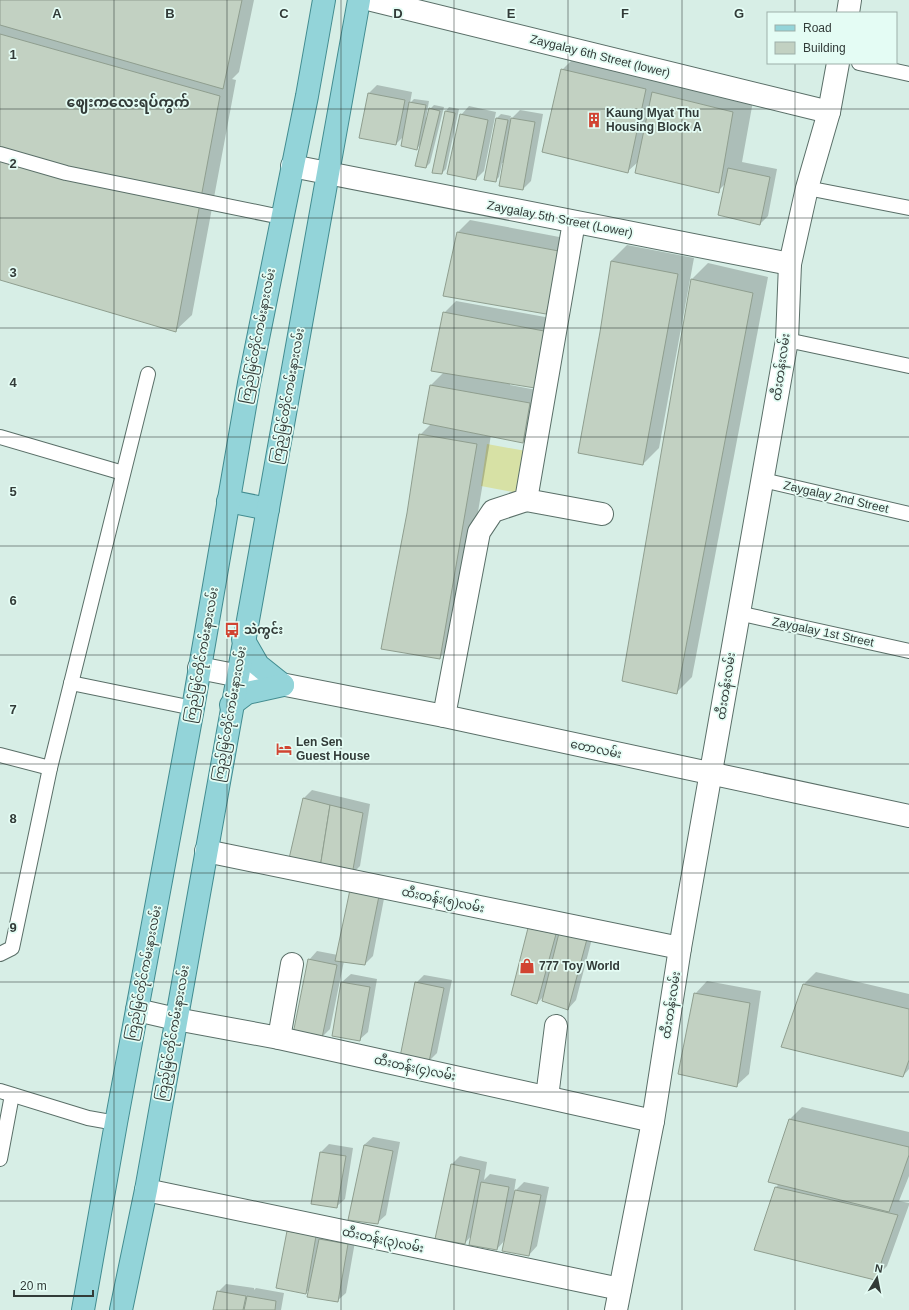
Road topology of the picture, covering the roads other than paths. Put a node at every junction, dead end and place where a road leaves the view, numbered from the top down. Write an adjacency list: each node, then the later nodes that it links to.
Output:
1 (324, 0): 6 (main road, ကြည်မြင်တိုင်ကမ်းနားလမ်း)
2 (359, 0): 7 (main road, ကြည့်မြင်တိုင်ကမ်းနားလမ်း)
3 (372, 0): 11 (street, Zaygalay 6th Street (lower))
4 (850, 0): 5 (street)
5 (848, 12)
6 (318, 36): 7 (main road); 13 (main road, ကြည်မြင်တိုင်ကမ်းနားလမ်း)
7 (352, 42): 14 (main road, ကြည့်မြင်တိုင်ကမ်းနားလမ်း)
8 (838, 64): 11 (street, ထီးတန်းလမ်း)
9 (864, 64): 10 (lane)
10 (909, 74)
11 (829, 112): 15 (street, ထီးတန်းလမ်း)
12 (0, 154): 17 (lane)
13 (292, 166): 14 (street, Zaygalay 5th Street (Lower)); 17 (main road, ကြည်မြင်တိုင်ကမ်းနားလမ်း)
14 (329, 173): 18 (street, Zaygalay 5th Street (Lower)); 28 (main road, ကြည့်မြင်တိုင်ကမ်းနားလမ်း)
15 (807, 188): 16 (lane); 19 (street, ထီးတန်းလမ်း)
16 (909, 208)
17 (282, 217): 27 (main road, ကြည်မြင်တိုင်ကမ်းနားလမ်း)
18 (574, 222): 19 (street, Zaygalay 5th Street (Lower)); 26 (street)
19 (790, 264): 20 (street, ထီးတန်းလမ်း)
20 (787, 340): 21 (lane); 25 (street, ထီးတန်းလမ်း)
21 (909, 366)
22 (148, 374): 24 (lane)
23 (0, 437): 24 (lane)
24 (123, 474): 36 (lane)
25 (763, 480): 30 (lane, Zaygalay 2nd Street); 31 (street, ထီးတန်းလမ်း)
26 (526, 500): 29 (street); 40 (street)
27 (228, 501): 28 (main road); 34 (main road, ကြည်မြင်တိုင်ကမ်းနားလမ်း)
28 (268, 509): 32 (main road, ကြည့်မြင်တိုင်ကမ်းနားလမ်း)
29 (602, 514)
30 (909, 514)
31 (738, 613): 33 (lane, Zaygalay 1st Street); 43 (street, ထီးတန်းလမ်း)
32 (243, 639): 35 (main road, ကြည့်မြင်တိုင်ကမ်းနားလမ်း); 37 (main road)
33 (909, 651)
34 (199, 668): 35 (street, တောလမ်း); 39 (main road, ကြည်မြင်တိုင်ကမ်းနားလမ်း)
35 (239, 675): 37 (street, တောလမ်း); 38 (main road, ကြည့်မြင်တိုင်ကမ်းနားလမ်း)
36 (71, 683): 39 (lane); 42 (lane)
37 (283, 685): 38 (main road); 40 (street, တောလမ်း)
38 (231, 705): 45 (main road, ကြည့်မြင်တိုင်ကမ်းနားလမ်း)
39 (193, 708): 49 (main road, ကြည်မြင်တိုင်ကမ်းနားလမ်း)
40 (444, 716): 43 (street, တောလမ်း)
41 (0, 755): 42 (lane)
42 (50, 768): 47 (lane)
43 (711, 774): 44 (street, တောလမ်း); 46 (street, ထီးတန်းလမ်း)
44 (909, 816)
45 (206, 851): 46 (street, ထီးတန်း(၅)လမ်း); 50 (main road, ကြည့်မြင်တိုင်ကမ်းနားလမ်း)
46 (680, 948): 55 (street, ထီးတန်းလမ်း)
47 (0, 954)
48 (292, 964): 52 (street)
49 (137, 1010): 50 (street, ထီးတန်း(၄)လမ်း); 56 (main road, ကြည်မြင်တိုင်ကမ်းနားလမ်း)
50 (176, 1019): 52 (street, ထီးတန်း(၄)လမ်း); 58 (main road, ကြည့်မြင်တိုင်ကမ်းနားလမ်း)
51 (556, 1026): 54 (street)
52 (280, 1038): 54 (street, ထီးတန်း(၄)လမ်း)
53 (6, 1093): 56 (lane); 57 (lane)
54 (547, 1097): 55 (street, ထီးတန်း(၄)လမ်း)
55 (653, 1121): 59 (street, ထီးတန်းလမ်း)
56 (116, 1123): 60 (main road, ကြည်မြင်တိုင်ကမ်းနားလမ်း)
57 (0, 1159)
58 (146, 1190): 59 (street, ထီးတန်း(၃)လမ်း); 61 (main road, ကြည့်မြင်တိုင်ကမ်းနားလမ်း)
59 (620, 1289): 62 (street, ထီးတန်းလမ်း)
60 (83, 1310)
61 (121, 1310)
62 (616, 1310)

